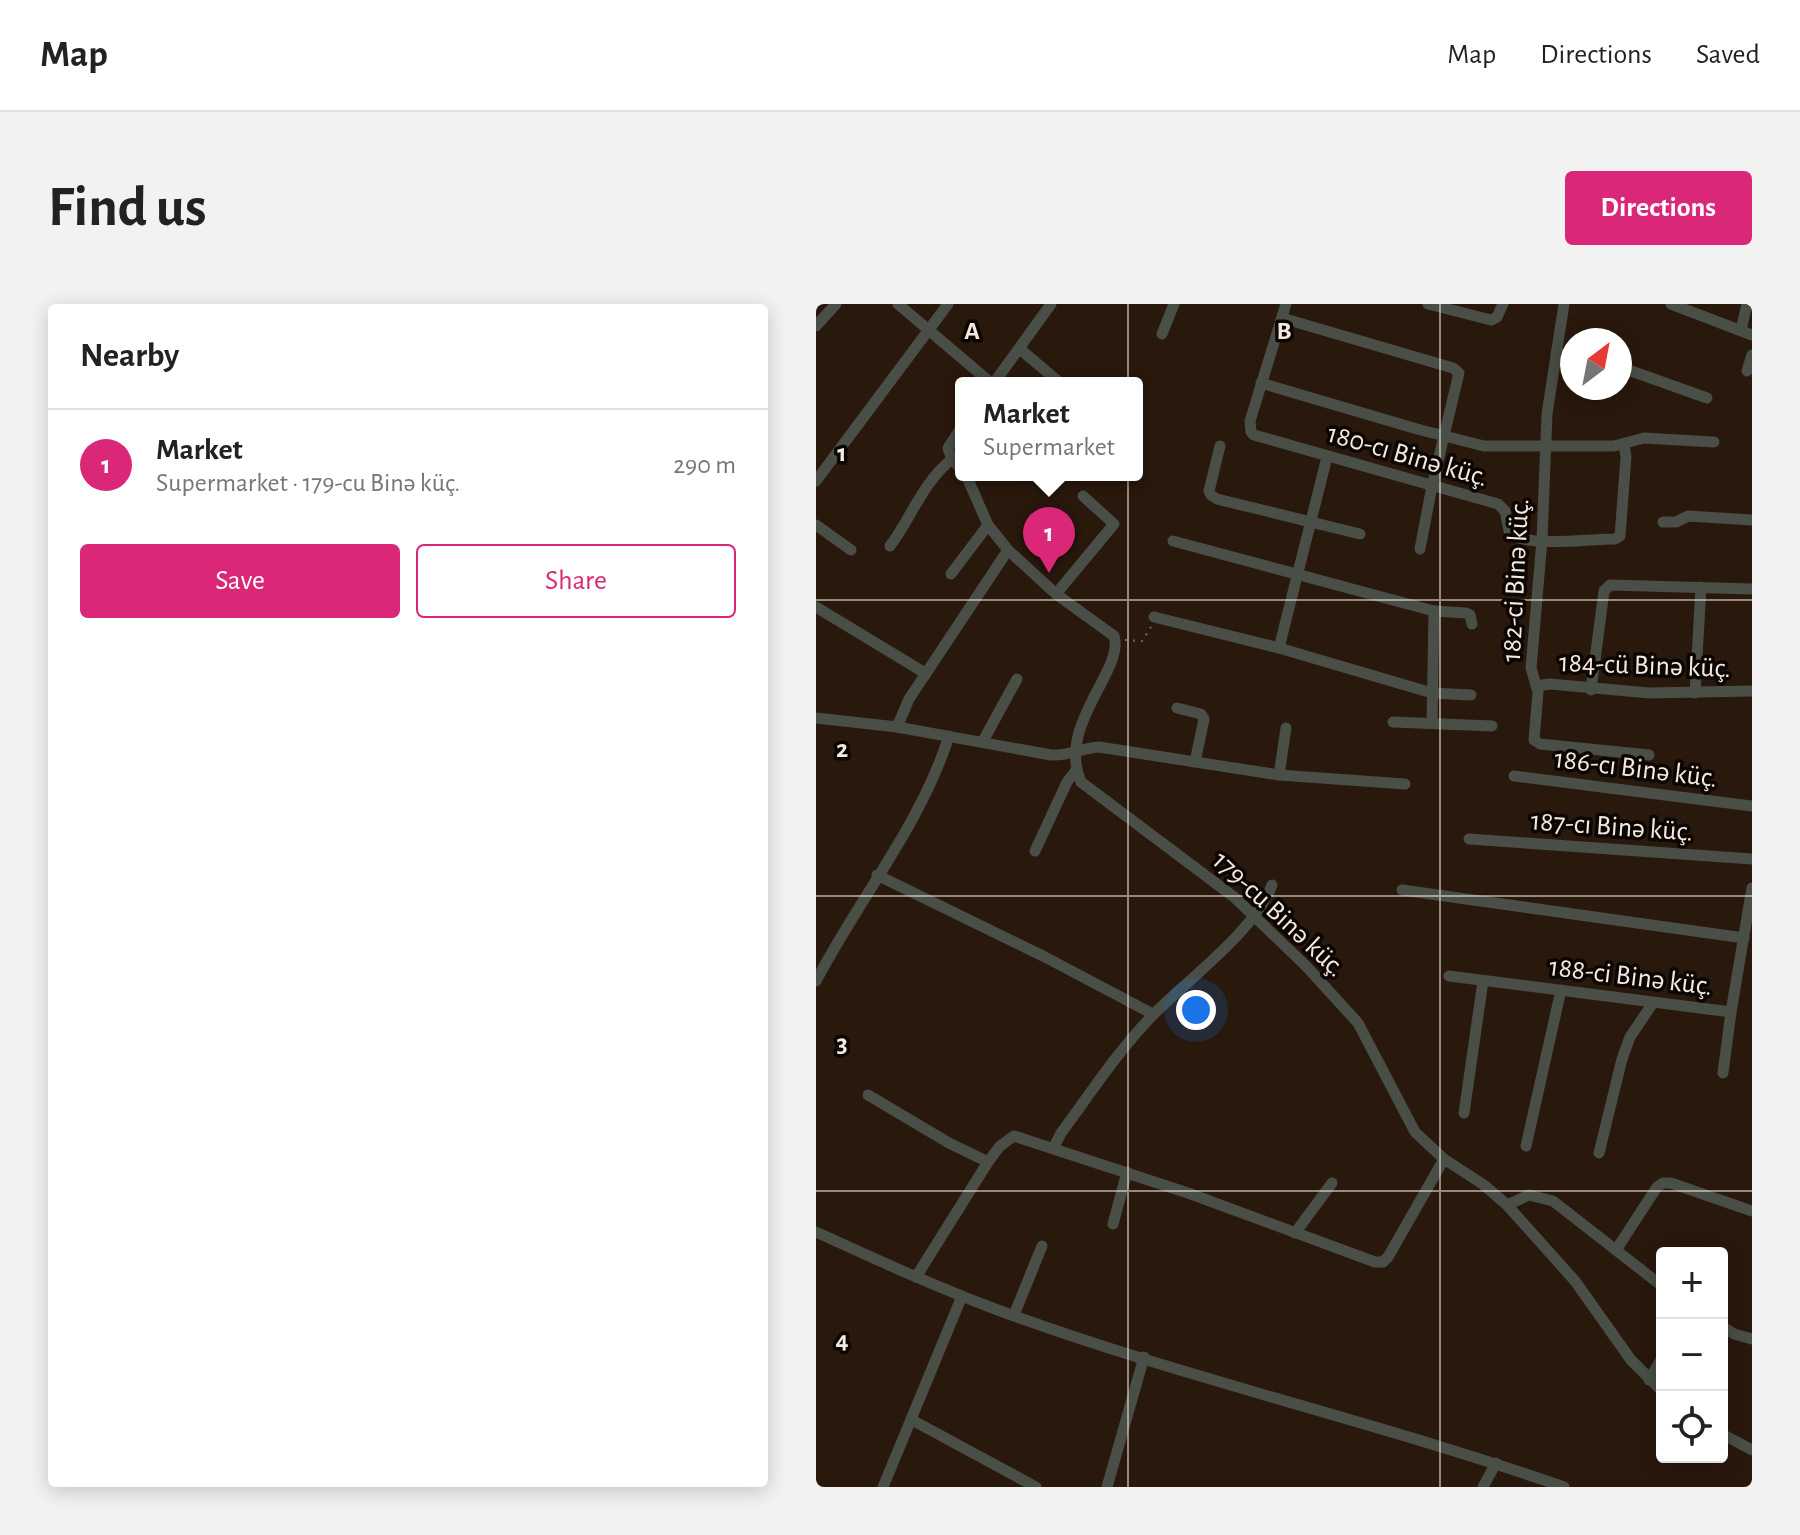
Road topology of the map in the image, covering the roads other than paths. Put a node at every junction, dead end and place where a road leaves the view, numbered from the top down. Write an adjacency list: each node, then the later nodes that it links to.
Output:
1 (836, 304): 13 (street)
2 (898, 304): 14 (street)
3 (948, 304): 14 (street)
4 (1051, 304): 17 (street)
5 (1174, 304): 16 (street)
6 (1286, 304): 12 (street, 180-cı Binə küç.)
7 (1428, 304): 8 (street)
8 (1503, 304)
9 (1564, 304): 18 (street, 182-ci Binə küç.)
10 (1671, 304): 15 (street)
11 (1747, 304): 15 (street)
12 (1282, 318): 26 (street, 180-cı Binə küç.); 28 (street)
13 (816, 326)
14 (928, 331): 23 (street); 37 (street)
15 (1746, 332)
16 (1162, 334)
17 (1020, 349): 24 (street); 25 (street)
18 (1556, 353): 19 (street); 33 (street, 182-ci Binə küç.)
19 (1560, 354)
20 (1752, 355): 22 (street)
21 (1632, 371): 27 (street)
22 (1747, 371)
23 (986, 377)
24 (998, 377)
25 (1053, 377)
26 (1261, 383): 28 (street); 34 (street, 180-cı Binə küç.)
27 (1707, 398)
28 (1444, 436): 33 (street); 39 (street)
29 (955, 437): 35 (street)
30 (1714, 442): 31 (street)
31 (1624, 444): 33 (street); 47 (street, 180-cı Binə küç.)
32 (1220, 446): 42 (street)
33 (1545, 446): 47 (street, 182-ci Binə küç.)
34 (1327, 457): 39 (street, 180-cı Binə küç.); 42 (street)
35 (952, 459): 36 (street); 49 (street)
36 (955, 462)
37 (816, 481)
38 (969, 481): 45 (street)
39 (1432, 486): 47 (street, 180-cı Binə küç.); 50 (street)
40 (1083, 496): 57 (street)
41 (1752, 520): 43 (street)
42 (1311, 521): 46 (street); 54 (street)
43 (1663, 522)
44 (816, 525): 51 (street)
45 (988, 525): 52 (street); 53 (street)
46 (1360, 534)
47 (1542, 540): 65 (street, 182-ci Binə küç.)
48 (1173, 541): 54 (street)
49 (890, 546)
50 (1420, 549)
51 (851, 550)
52 (1008, 550): 57 (street); 63 (street)
53 (951, 574)
54 (1297, 574): 59 (street); 62 (street)
55 (1701, 587): 56 (street); 66 (street); 69 (street)
56 (1752, 589)
57 (1056, 594): 80 (street)
58 (816, 607): 63 (street)
59 (1434, 611): 61 (street); 68 (street)
60 (1154, 617): 62 (street)
61 (1472, 624)
62 (1279, 648): 68 (street)
63 (925, 673): 76 (street)
64 (1017, 679): 79 (street)
65 (1536, 686): 66 (street, 184-cü Binə küç.); 81 (street, 182-ci Binə küç.)
66 (1591, 690): 69 (street, 184-cü Binə küç.)
67 (1752, 691): 69 (street, 184-cü Binə küç.)
68 (1432, 693): 70 (street); 74 (street)
69 (1695, 693)
70 (1471, 695)
71 (1177, 708): 82 (street)
72 (816, 718): 76 (street)
73 (1393, 722): 74 (street)
74 (1432, 723): 75 (street)
75 (1492, 726)
76 (897, 727): 78 (street)
77 (1286, 728): 84 (street)
78 (949, 736): 79 (street); 91 (street)
79 (983, 741): 80 (street)
80 (1075, 752): 82 (street); 83 (street)
81 (1649, 755)
82 (1195, 762): 84 (street)
83 (1077, 769): 89 (street); 95 (street, 179-cu Binə küç.)
84 (1279, 775): 86 (street)
85 (1514, 776): 87 (street, 186-cı Binə küç.)
86 (1405, 784)
87 (1752, 806)
88 (1469, 839): 90 (street, 187-cı Binə küç.)
89 (1035, 851)
90 (1752, 859)
91 (877, 875): 98 (street); 103 (street)
92 (1272, 885): 95 (street)
93 (1752, 888): 96 (street, 188-ci Binə küç.)
94 (1402, 890): 96 (street)
95 (1253, 915): 103 (street); 110 (street, 179-cu Binə küç.)
96 (1744, 938): 102 (street, 188-ci Binə küç.)
97 (1449, 976): 99 (street, 188-ci Binə küç.)
98 (816, 981)
99 (1483, 981): 100 (street, 188-ci Binə küç.); 106 (street)
100 (1561, 990): 101 (street, 188-ci Binə küç.); 107 (street)
101 (1653, 1003): 102 (street, 188-ci Binə küç.); 109 (street)
102 (1731, 1012): 104 (street)
103 (1153, 1014): 108 (street)
104 (1723, 1073)
105 (868, 1095): 111 (street)
106 (1464, 1113)
107 (1526, 1146)
108 (1054, 1147): 111 (street); 112 (street)
109 (1599, 1153)
110 (1444, 1159): 114 (street, 179-cu Binə küç.); 118 (street)
111 (988, 1162): 121 (street)
112 (1127, 1172): 116 (street); 118 (street)
113 (1332, 1183): 118 (street)
114 (1507, 1205): 120 (street); 129 (street, 179-cu Binə küç.)
115 (1752, 1211): 120 (street)
116 (1113, 1224)
117 (816, 1232): 121 (street)
118 (1295, 1233)
119 (1042, 1246): 124 (street)
120 (1616, 1250): 122 (street)
121 (916, 1277): 123 (street)
122 (1656, 1281)
123 (962, 1296): 124 (street); 131 (street)
124 (1014, 1315): 127 (street)
125 (1728, 1330): 126 (street)
126 (1752, 1339)
127 (1144, 1357): 134 (street); 137 (street)
128 (1656, 1368): 129 (street)
129 (1649, 1380): 130 (street, 179-cu Binə küç.)
130 (1656, 1386)
131 (912, 1420): 135 (street); 136 (street)
132 (1728, 1437): 133 (street)
133 (1752, 1450)
134 (1496, 1463): 138 (street); 139 (street)
135 (883, 1487)
136 (1036, 1487)
137 (1107, 1487)
138 (1483, 1487)
139 (1564, 1487)

